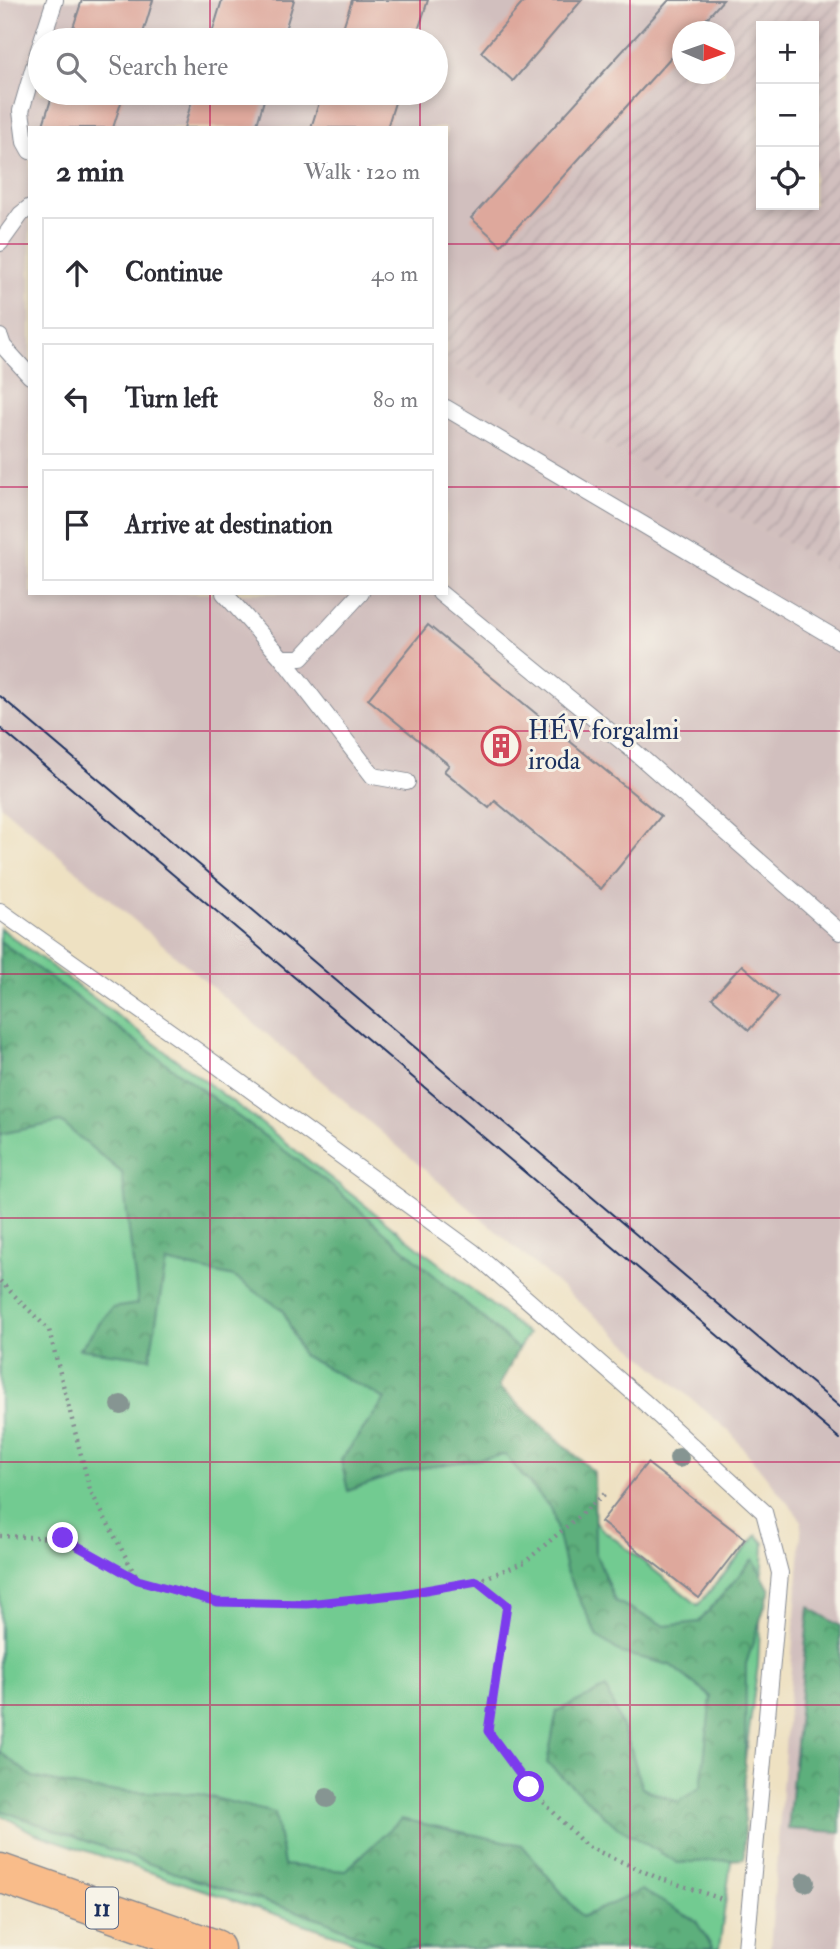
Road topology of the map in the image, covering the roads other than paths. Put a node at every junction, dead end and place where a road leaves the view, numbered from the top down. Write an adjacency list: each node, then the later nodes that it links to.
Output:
1 (54, 0): 2 (lane)
2 (46, 28)
3 (28, 85): 4 (lane)
4 (28, 147)
5 (28, 209): 6 (lane)
6 (0, 243)
7 (0, 337): 8 (lane)
8 (28, 374)
9 (448, 409): 13 (lane)
10 (226, 595): 14 (lane)
11 (359, 595): 14 (lane)
12 (442, 595): 17 (lane)
13 (840, 641)
14 (282, 658): 15 (lane)
15 (407, 782)
16 (0, 911): 20 (lane)
17 (840, 932)
18 (0, 1873): 19 (main road, 11)
19 (215, 1949)
20 (746, 1949)

